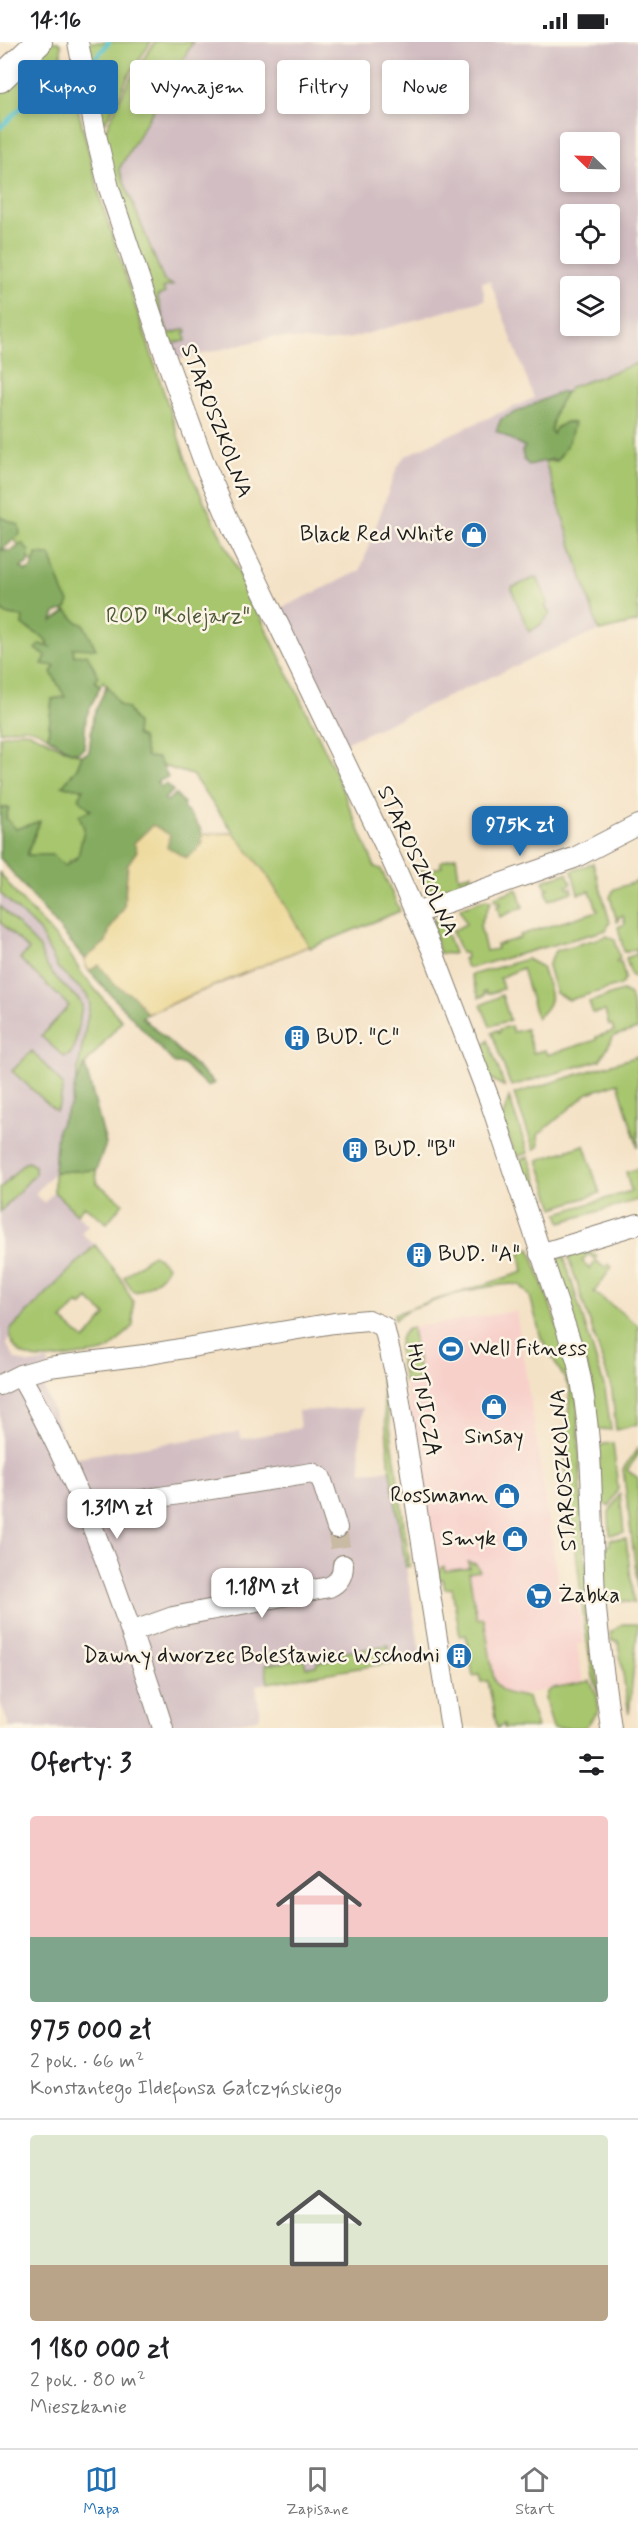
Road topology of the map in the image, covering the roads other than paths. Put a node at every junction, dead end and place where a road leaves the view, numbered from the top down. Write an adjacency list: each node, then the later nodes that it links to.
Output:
1 (39, 42): 3 (main road)
2 (78, 42): 5 (street, STAROSZKOLNA)
3 (0, 80)
4 (638, 825): 5 (street)
5 (416, 913): 7 (street, STAROSZKOLNA)
6 (638, 1224): 7 (street)
7 (540, 1254): 16 (street, STAROSZKOLNA)
8 (20, 1375): 9 (street, HUTNICZA); 10 (street); 15 (street, HUTNICZA)
9 (0, 1384)
10 (88, 1517): 11 (street); 13 (street)
11 (337, 1528)
12 (343, 1565): 13 (street)
13 (131, 1632): 14 (street)
14 (163, 1728)
15 (451, 1728)
16 (611, 1728)

